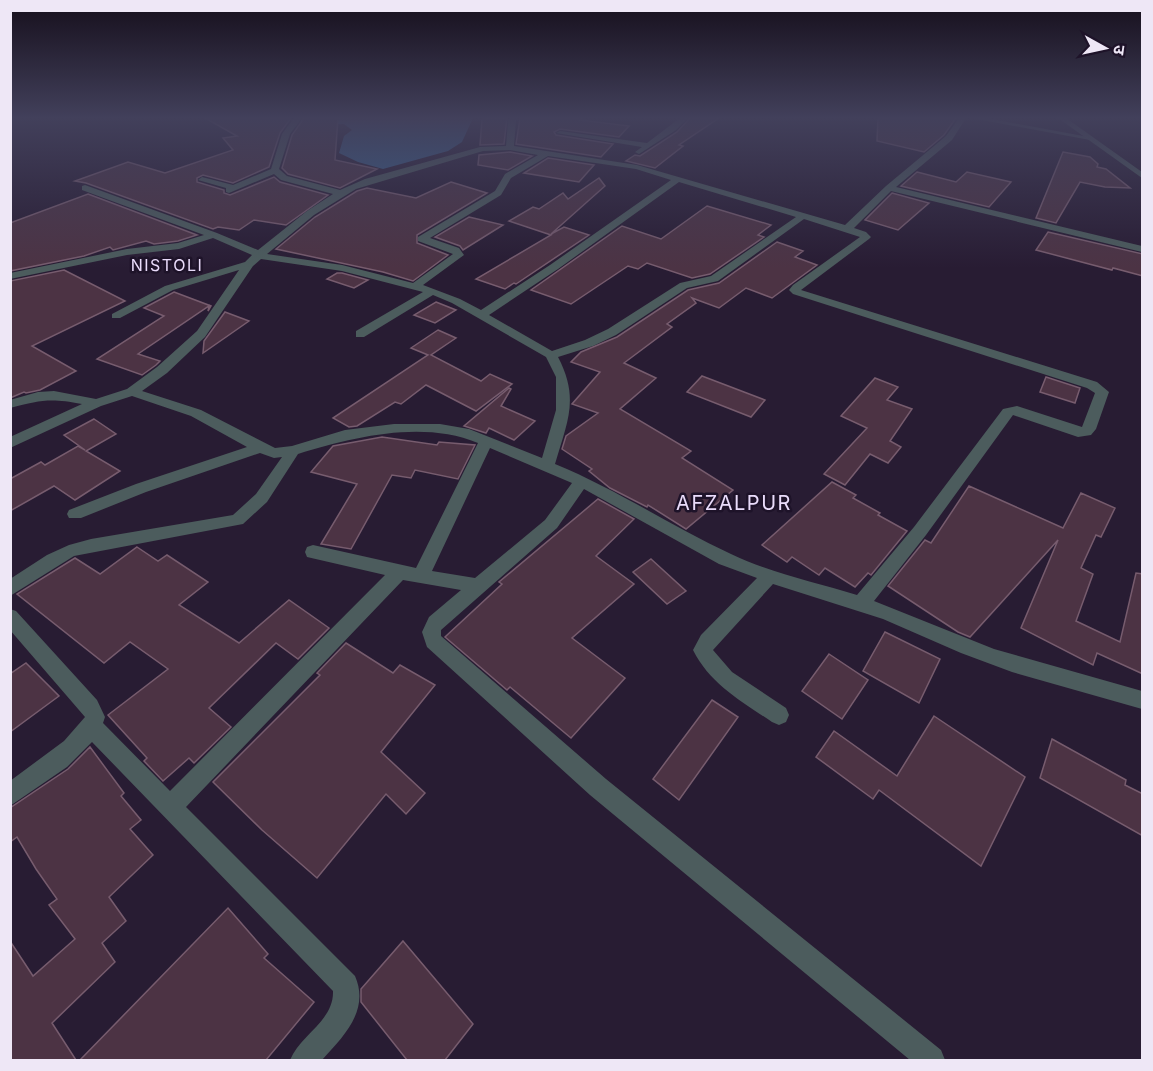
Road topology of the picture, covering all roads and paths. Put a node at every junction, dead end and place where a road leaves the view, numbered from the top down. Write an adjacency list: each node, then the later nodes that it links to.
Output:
1 (415, 168): 10 (street)
2 (522, 168): 17 (street)
3 (639, 168): 6 (street)
4 (913, 168): 9 (street)
5 (274, 170): 7 (street); 10 (street)
6 (678, 179): 11 (street); 19 (street)
7 (202, 180)
8 (85, 188): 13 (street)
9 (889, 188): 12 (street); 14 (street)
10 (340, 193): 15 (street)
11 (803, 216): 12 (street); 22 (street)
12 (847, 229): 39 (street)
13 (214, 235): 15 (street); 16 (street)
14 (1143, 249)
15 (254, 259): 17 (street); 20 (street); 23 (street)
16 (10, 276)
17 (414, 287): 18 (street)
18 (432, 291): 19 (street); 21 (street)
19 (481, 315): 22 (street)
20 (116, 316)
21 (360, 334)
22 (551, 355): 30 (street)
23 (132, 392): 24 (street); 28 (street)
24 (96, 403): 25 (street); 27 (street)
25 (10, 404)
26 (487, 440): 29 (street); 30 (street); 35 (street)
27 (10, 443)
28 (260, 448): 29 (street); 32 (street)
29 (293, 451): 38 (street)
30 (547, 465): 31 (street)
31 (582, 481): 36 (street); 37 (street)
32 (75, 514)
33 (313, 552): 34 (street)
34 (399, 572): 35 (street); 45 (street)
35 (421, 576): 37 (street)
36 (770, 576): 39 (street); 42 (street)
37 (478, 586): 47 (street)
38 (10, 589)
39 (861, 604): 41 (street)
40 (10, 616): 43 (street)
41 (1143, 700)
42 (779, 715)
43 (93, 728): 44 (street); 45 (street)
44 (10, 795)
45 (171, 806): 46 (street)
46 (304, 1060)
47 (931, 1060)

